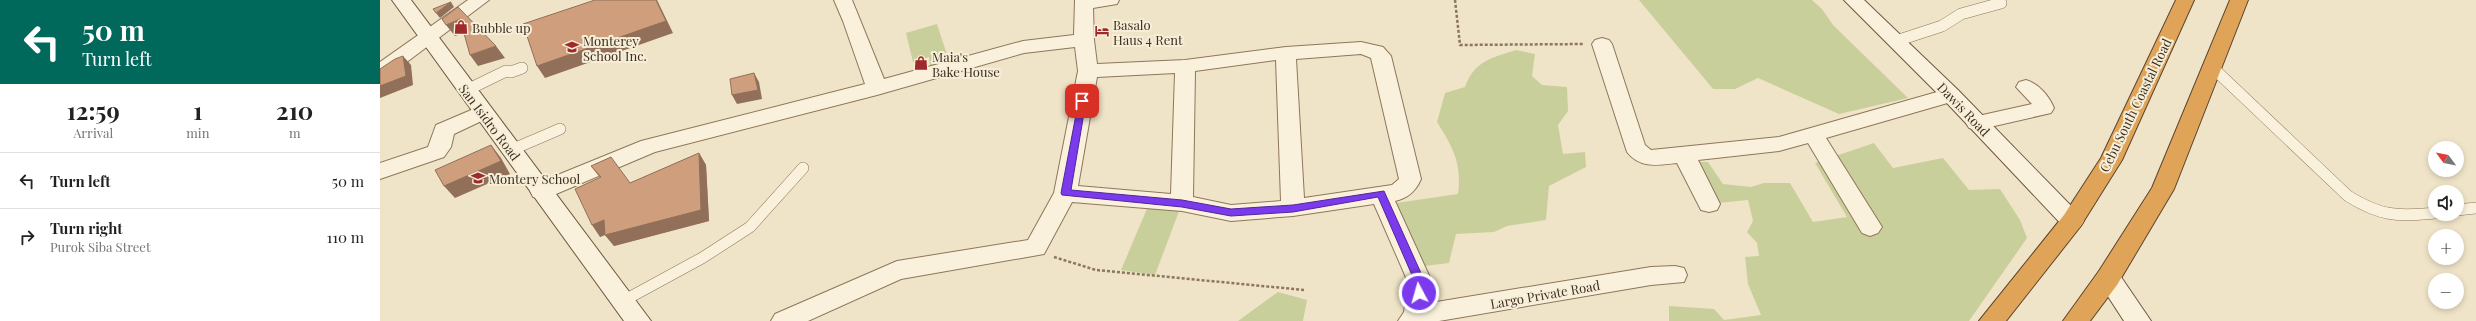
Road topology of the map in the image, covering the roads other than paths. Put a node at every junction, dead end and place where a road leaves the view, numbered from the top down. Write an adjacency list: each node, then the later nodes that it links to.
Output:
1 (401, 0): 10 (street, San Isidro Road)
2 (480, 0): 10 (street)
3 (843, 0): 22 (street)
4 (1110, 0): 8 (street)
5 (1854, 0): 12 (street, Dawis Road)
6 (2185, 0): 41 (highway, Cebu South Coastal Road)
7 (2239, 0): 16 (highway)
8 (1084, 2): 11 (street)
9 (2002, 3): 12 (lane)
10 (428, 38): 19 (street); 20 (street, San Isidro Road)
11 (1084, 40): 18 (street); 22 (street)
12 (1896, 41): 23 (street, Dawis Road)
13 (1602, 44): 29 (street)
14 (1286, 53): 15 (street); 34 (street); 37 (street)
15 (1186, 66): 18 (street); 35 (street)
16 (2212, 67): 40 (lane); 44 (highway)
17 (522, 68): 20 (lane)
18 (1088, 71): 33 (street)
19 (380, 72)
20 (475, 86): 24 (street, San Isidro Road)
21 (2026, 87): 25 (street)
22 (877, 88): 32 (street)
23 (1951, 96): 25 (street, Dawis Road); 27 (street)
24 (483, 112): 28 (street, San Isidro Road); 31 (street)
25 (1977, 122): 41 (street, Dawis Road)
26 (560, 129): 28 (lane)
27 (1813, 134): 29 (street); 42 (street)
28 (511, 150): 32 (street, San Isidro Road)
29 (1684, 155): 36 (street)
30 (803, 168): 45 (lane)
31 (380, 172)
32 (541, 191): 45 (street, San Isidro Road)
33 (1065, 193): 35 (street); 48 (street)
34 (1381, 194): 37 (street); 46 (street, Largo Private Road)
35 (1182, 203): 37 (street)
36 (1710, 204)
37 (1293, 208)
38 (2476, 208): 39 (lane)
39 (2464, 209)
40 (2428, 214)
41 (2072, 221): 49 (highway, Cebu South Coastal Road)
42 (1870, 227)
43 (1675, 275): 46 (street, Largo Private Road)
44 (2108, 278): 50 (highway); 51 (street)
45 (623, 301): 47 (street, San Isidro Road)
46 (1414, 318)
47 (638, 321)
48 (784, 321)
49 (1992, 321)
50 (2076, 321)
51 (2138, 321)

